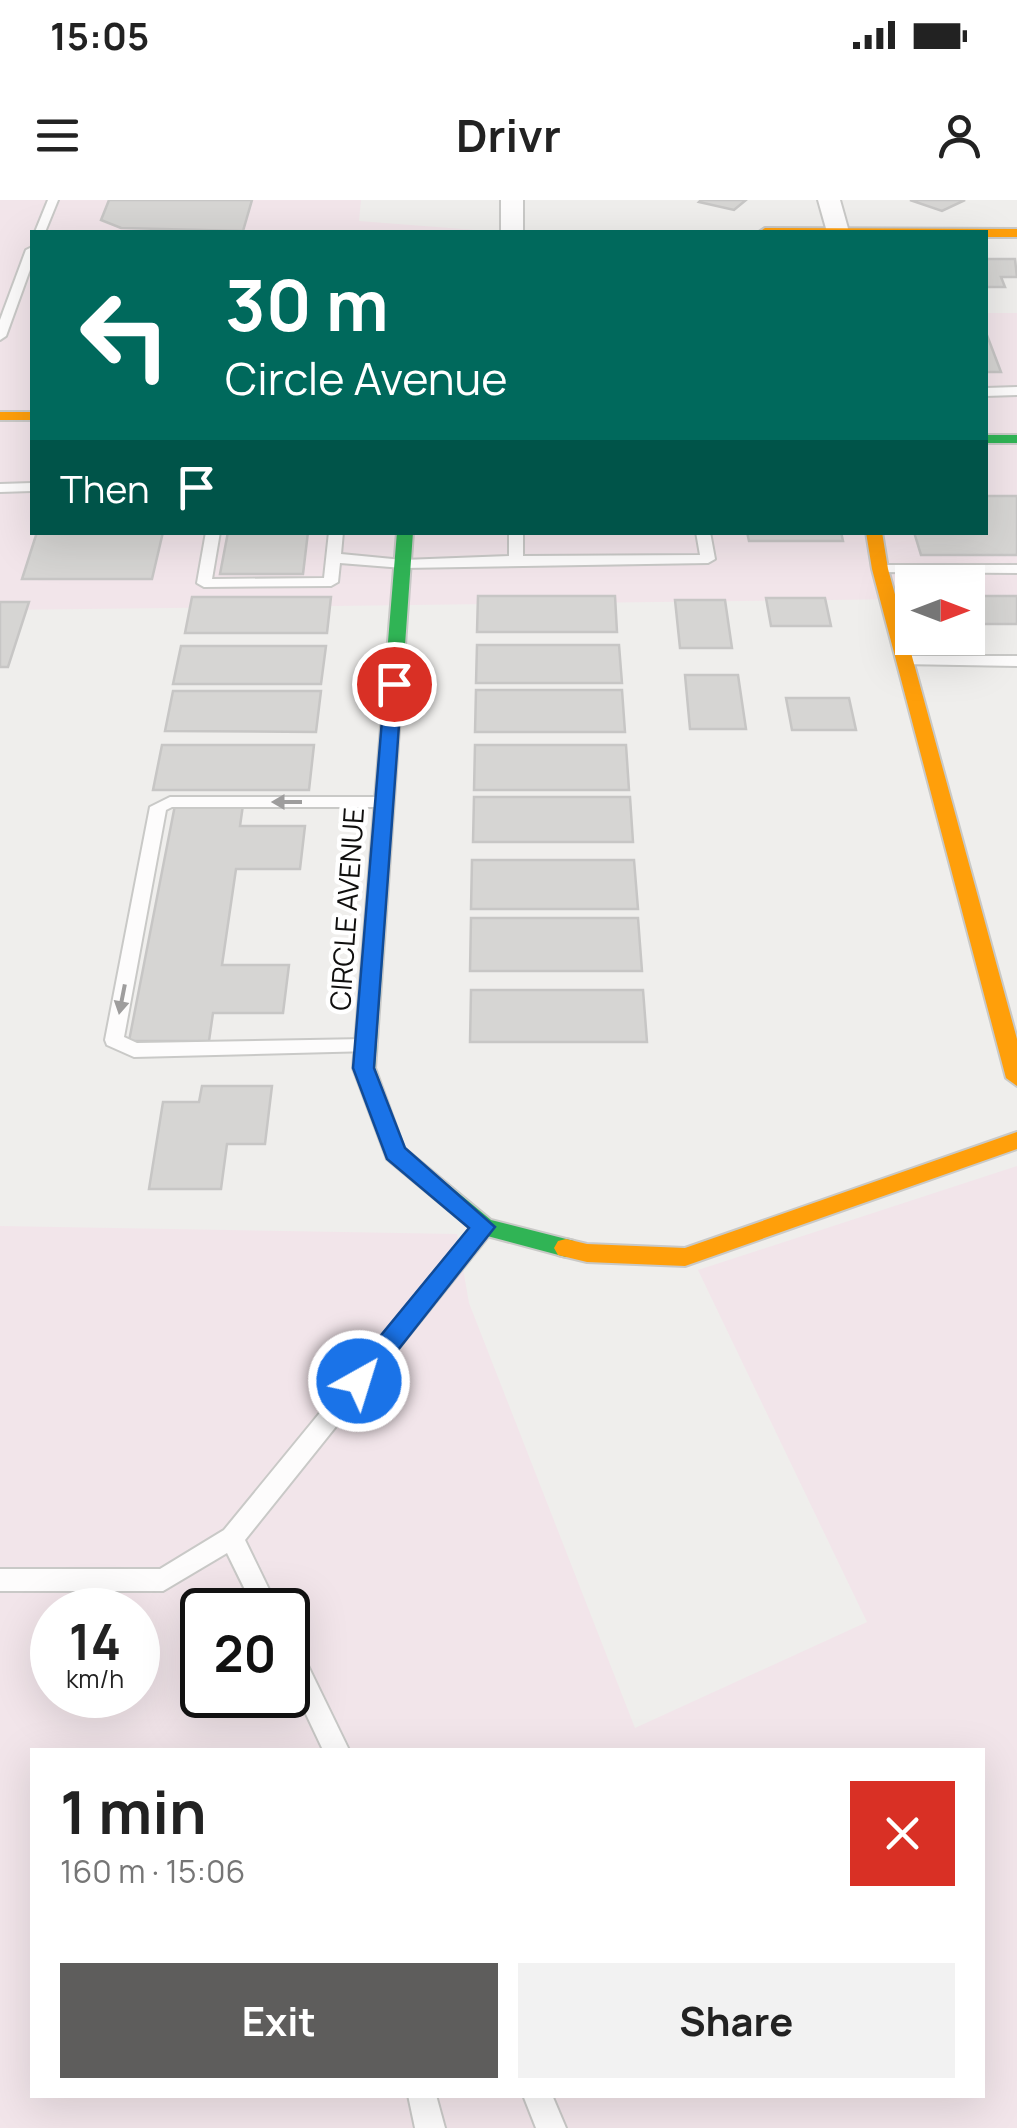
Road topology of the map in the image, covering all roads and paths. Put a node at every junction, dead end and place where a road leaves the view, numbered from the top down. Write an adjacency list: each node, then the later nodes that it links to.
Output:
1 (53, 200): 4 (lane)
2 (512, 200): 5 (street)
3 (829, 200): 6 (street)
4 (41, 230)
5 (512, 230)
6 (837, 230)
7 (988, 232): 8 (street)
8 (1017, 232)
9 (30, 255): 10 (lane)
10 (0, 336)
11 (988, 392): 12 (lane)
12 (1017, 392)
13 (0, 416): 14 (street)
14 (30, 416)
15 (988, 417): 16 (street)
16 (1016, 431): 17 (street)
17 (988, 438)
18 (0, 488): 19 (lane)
19 (30, 488)
20 (212, 535): 26 (lane)
21 (336, 535): 26 (lane)
22 (405, 535): 28 (street, CIRCLE AVENUE)
23 (516, 535): 27 (lane)
24 (704, 535): 27 (lane)
25 (874, 535): 29 (street)
26 (333, 558): 28 (lane)
27 (516, 560): 28 (lane)
28 (403, 564): 33 (street, CIRCLE AVENUE)
29 (880, 568): 30 (lane); 31 (street)
30 (1017, 568)
31 (905, 661): 32 (lane); 35 (street)
32 (1017, 661)
33 (384, 802): 34 (street, CIRCLE AVENUE); 34 (lane, one-way to 34)
34 (365, 1046): 37 (street, CIRCLE AVENUE)
35 (1017, 1078)
36 (1017, 1140): 37 (street, CIRCLE AVENUE)
37 (484, 1227): 38 (lane)
38 (232, 1538): 39 (lane); 40 (lane)
39 (0, 1580)
40 (256, 1588)
41 (310, 1697): 42 (lane)
42 (335, 1748)
43 (423, 2098): 45 (lane)
44 (538, 2098): 46 (lane)
45 (430, 2128)
46 (550, 2128)

